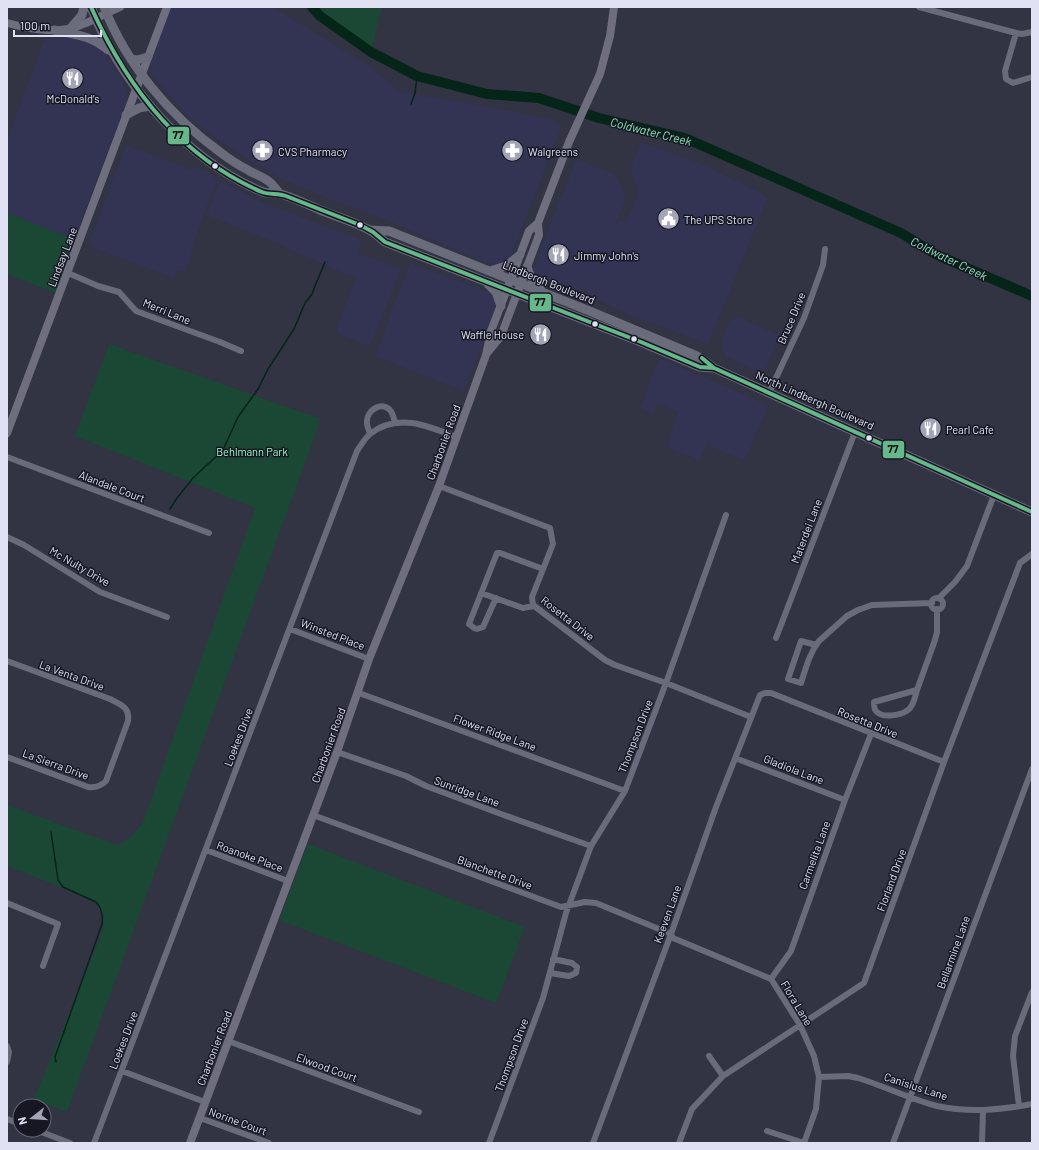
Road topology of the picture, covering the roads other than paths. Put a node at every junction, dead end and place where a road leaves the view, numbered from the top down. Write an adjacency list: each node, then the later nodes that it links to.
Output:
1 (84, 7): 10 (main road)
2 (91, 7): 8 (main road, Lindbergh Boulevard)
3 (120, 7): 7 (main road)
4 (167, 7): 15 (main road, Lindsay Lane)
5 (614, 7): 23 (main road)
6 (919, 7): 13 (street)
7 (105, 10): 8 (main road); 16 (main road, Lindbergh Boulevard)
8 (95, 19): 10 (main road); 14 (main road, Lindbergh Boulevard)
9 (7, 23): 11 (main road)
10 (70, 29): 11 (main road)
11 (54, 30): 14 (main road)
12 (1032, 32): 13 (street)
13 (1016, 33): 18 (street)
14 (113, 54): 19 (main road, Lindbergh Boulevard)
15 (148, 57): 16 (main road); 17 (main road, Lindsay Lane)
16 (131, 59): 17 (main road, Lindbergh Boulevard)
17 (142, 74): 19 (main road, Lindsay Lane); 22 (main road, Lindbergh Boulevard)
18 (1032, 77)
19 (136, 89): 20 (main road, Lindbergh Boulevard); 21 (main road, Lindsay Lane)
20 (150, 106): 21 (main road); 22 (main road, Lindbergh Boulevard)
21 (126, 115): 29 (main road, Lindsay Lane)
22 (279, 193): 24 (main road, Lindbergh Boulevard)
23 (538, 224): 26 (main road, Charbonier Road); 27 (main road, Charbonier Road)
24 (370, 230): 28 (main road, Lindbergh Boulevard); 31 (main road, Lindbergh Boulevard)
25 (825, 249): 41 (street, Bruce Drive)
26 (520, 255): 28 (main road); 30 (main road, Charbonier Road)
27 (527, 267): 32 (main road, Charbonier Road); 34 (main road)
28 (490, 271): 30 (main road, Lindbergh Boulevard)
29 (68, 274): 37 (street, Merri Lane); 44 (main road, Lindsay Lane)
30 (511, 280): 32 (main road, Lindbergh Boulevard); 33 (main road, Charbonier Road)
31 (486, 281): 33 (main road, Lindbergh Boulevard); 36 (main road)
32 (521, 283): 34 (main road, Lindbergh Boulevard); 35 (main road, Charbonier Road)
33 (507, 290): 35 (main road, Lindbergh Boulevard); 36 (main road, Charbonier Road)
34 (544, 292): 39 (main road, Lindbergh Boulevard)
35 (517, 294): 38 (main road, Charbonier Road); 39 (main road, Lindbergh Boulevard)
36 (501, 306): 38 (main road, Charbonier Road)
37 (241, 351)
38 (486, 355): 46 (main road, Charbonier Road)
39 (714, 368): 40 (main road, Lindbergh Boulevard)
40 (740, 380): 41 (main road, North Lindbergh Boulevard)
41 (769, 393): 43 (main road, North Lindbergh Boulevard)
42 (395, 422): 45 (street, Loekes Drive); 45 (street); 46 (street, Loekes Drive)
43 (855, 432): 49 (main road, North Lindbergh Boulevard); 64 (street, Materdei Lane)
44 (7, 433)
45 (370, 434): 63 (street, Loekes Drive)
46 (456, 438): 48 (main road, Charbonier Road)
47 (7, 458): 52 (street, Alandale Court)
48 (439, 486): 55 (street, Rosetta Drive); 66 (main road, Charbonier Road)
49 (994, 495): 50 (main road, North Lindbergh Boulevard); 58 (street)
50 (1032, 512)
51 (726, 515): 68 (street, Thompson Drive)
52 (209, 533)
53 (7, 537): 62 (street, Mc Nulty Drive)
54 (1032, 554): 77 (street, Florland Drive)
55 (543, 569): 56 (street); 60 (street, Rosetta Drive)
56 (481, 592): 57 (street); 57 (street)
57 (496, 598): 60 (street)
58 (939, 598): 59 (street); 61 (street)
59 (932, 602): 61 (street); 65 (street)
60 (534, 606): 68 (street, Rosetta Drive)
61 (937, 610): 69 (street)
62 (167, 617)
63 (290, 628): 66 (street, Winsted Place); 84 (street, Loekes Drive)
64 (776, 638)
65 (816, 645): 65 (street)
66 (369, 659): 70 (main road, Charbonier Road)
67 (7, 661): 79 (street, La Venta Drive)
68 (666, 683): 72 (street, Rosetta Drive); 80 (street, Thompson Drive)
69 (917, 690): 69 (street)
70 (358, 693): 74 (main road, Charbonier Road); 80 (street, Flower Ridge Lane)
71 (763, 693): 72 (street, Keeven Lane); 73 (street, Rosetta Drive)
72 (751, 717): 76 (street, Keeven Lane)
73 (871, 734): 77 (street, Rosetta Drive); 81 (street, Carmelita Lane)
74 (337, 752): 82 (main road, Charbonier Road); 83 (street, Sunridge Lane)
75 (7, 757): 79 (street, La Sierra Drive)
76 (735, 758): 81 (street, Gladiola Lane); 88 (street, Keeven Lane)
77 (944, 762): 94 (street, Florland Drive)
78 (1032, 769): 102 (street, Bellarmine Lane)
79 (99, 786)
80 (625, 791): 83 (street, Thompson Drive)
81 (845, 800): 92 (street, Carmelita Lane)
82 (313, 815): 85 (main road, Charbonier Road); 87 (street, Blanchette Drive)
83 (591, 846): 87 (street, Thompson Drive)
84 (206, 850): 85 (street, Roanoke Place); 99 (street, Loekes Drive)
85 (288, 881): 95 (main road, Charbonier Road)
86 (7, 903): 90 (street)
87 (569, 904): 88 (street, Blanchette Drive); 89 (street, Thompson Drive)
88 (671, 934): 92 (street, Flora Lane); 118 (street, Keeven Lane)
89 (553, 959): 91 (street, Thompson Drive); 91 (street)
90 (43, 966)
91 (550, 973): 117 (street, Thompson Drive)
92 (771, 979): 94 (street, Flora Lane)
93 (1032, 992): 105 (street)
94 (800, 1025): 100 (street, Florland Drive); 101 (street, Flora Lane)
95 (228, 1041): 103 (main road, Charbonier Road); 107 (street, Elwood Court)
96 (7, 1046): 98 (street)
97 (709, 1056): 100 (street)
98 (7, 1062)
99 (122, 1071): 103 (street); 110 (street, Loekes Drive)
100 (723, 1076): 119 (street, Florland Drive)
101 (819, 1077): 102 (street, Canisius Lane); 120 (street, Flora Lane)
102 (910, 1097): 106 (street, Canisius Lane); 121 (street, Bellarmine Lane)
103 (205, 1102): 108 (main road, Charbonier Road)
104 (1032, 1104): 105 (street, Canisius Lane)
105 (1019, 1106): 106 (street, Canisius Lane)
106 (983, 1111): 122 (street)
107 (419, 1112)
108 (200, 1118): 115 (main road, Charbonier Road); 116 (street, Norine Court)
109 (767, 1131): 120 (street)
110 (98, 1134): 113 (street, Loekes Drive); 114 (street)
111 (52, 1136): 112 (street)
112 (70, 1143)
113 (94, 1143)
114 (100, 1143)
115 (190, 1143)
116 (269, 1143)
117 (489, 1143)
118 (592, 1143)
119 (679, 1143)
120 (804, 1143)
121 (893, 1143)
122 (982, 1143)

